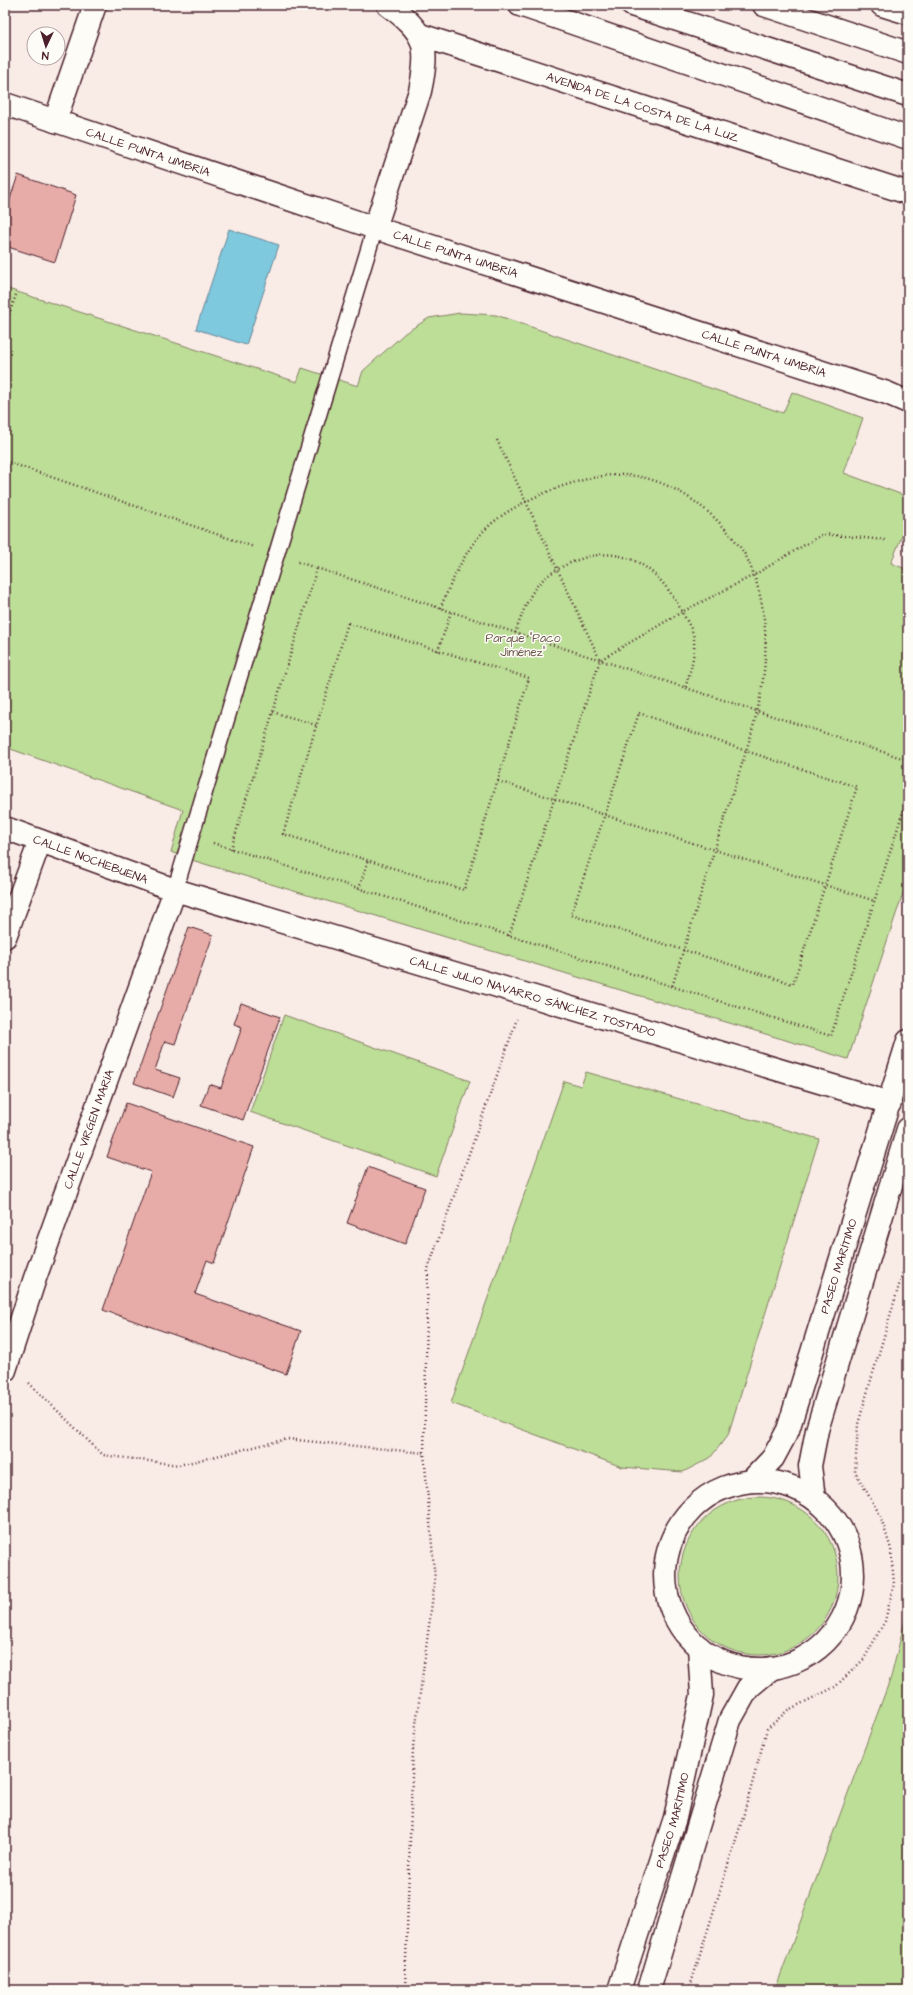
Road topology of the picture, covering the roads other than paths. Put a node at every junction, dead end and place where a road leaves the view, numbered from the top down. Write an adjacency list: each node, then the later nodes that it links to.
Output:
1 (95, 5): 12 (main road)
2 (388, 5): 8 (main road)
3 (520, 5): 13 (main road)
4 (632, 5): 10 (main road)
5 (764, 5): 9 (main road)
6 (882, 5): 7 (main road)
7 (908, 13)
8 (420, 35): 14 (main road, AVENIDA DE LA COSTA DE LA LUZ); 15 (main road)
9 (908, 53)
10 (908, 95)
11 (5, 104): 12 (main road, CALLE PUNTA UMBRÍA)
12 (55, 121): 15 (main road, CALLE PUNTA UMBRÍA)
13 (908, 138)
14 (908, 192)
15 (375, 228): 16 (main road, CALLE PUNTA UMBRÍA); 19 (lane)
16 (908, 402)
17 (5, 828): 18 (main road, CALLE NOCHEBUENA)
18 (40, 841): 19 (main road, CALLE NOCHEBUENA); 20 (main road)
19 (175, 890): 22 (main road, CALLE JULIO NAVARRO SÁNCHEZ TOSTADO); 24 (main road, CALLE VIRGEN MARÍA)
20 (5, 938)
21 (908, 1041): 22 (main road, PASEO MARÍTIMO)
22 (890, 1103): 26 (main road, PASEO MARÍTIMO)
23 (908, 1129): 27 (main road)
24 (14, 1314): 25 (main road, CALLE VIRGEN MARÍA)
25 (6, 1366)
26 (751, 1481): 27 (main road); 28 (main road)
27 (814, 1498): 29 (main road)
28 (699, 1647): 29 (main road); 30 (main road, PASEO MARÍTIMO)
29 (772, 1668): 31 (main road)
30 (619, 1990)
31 (649, 1990)

